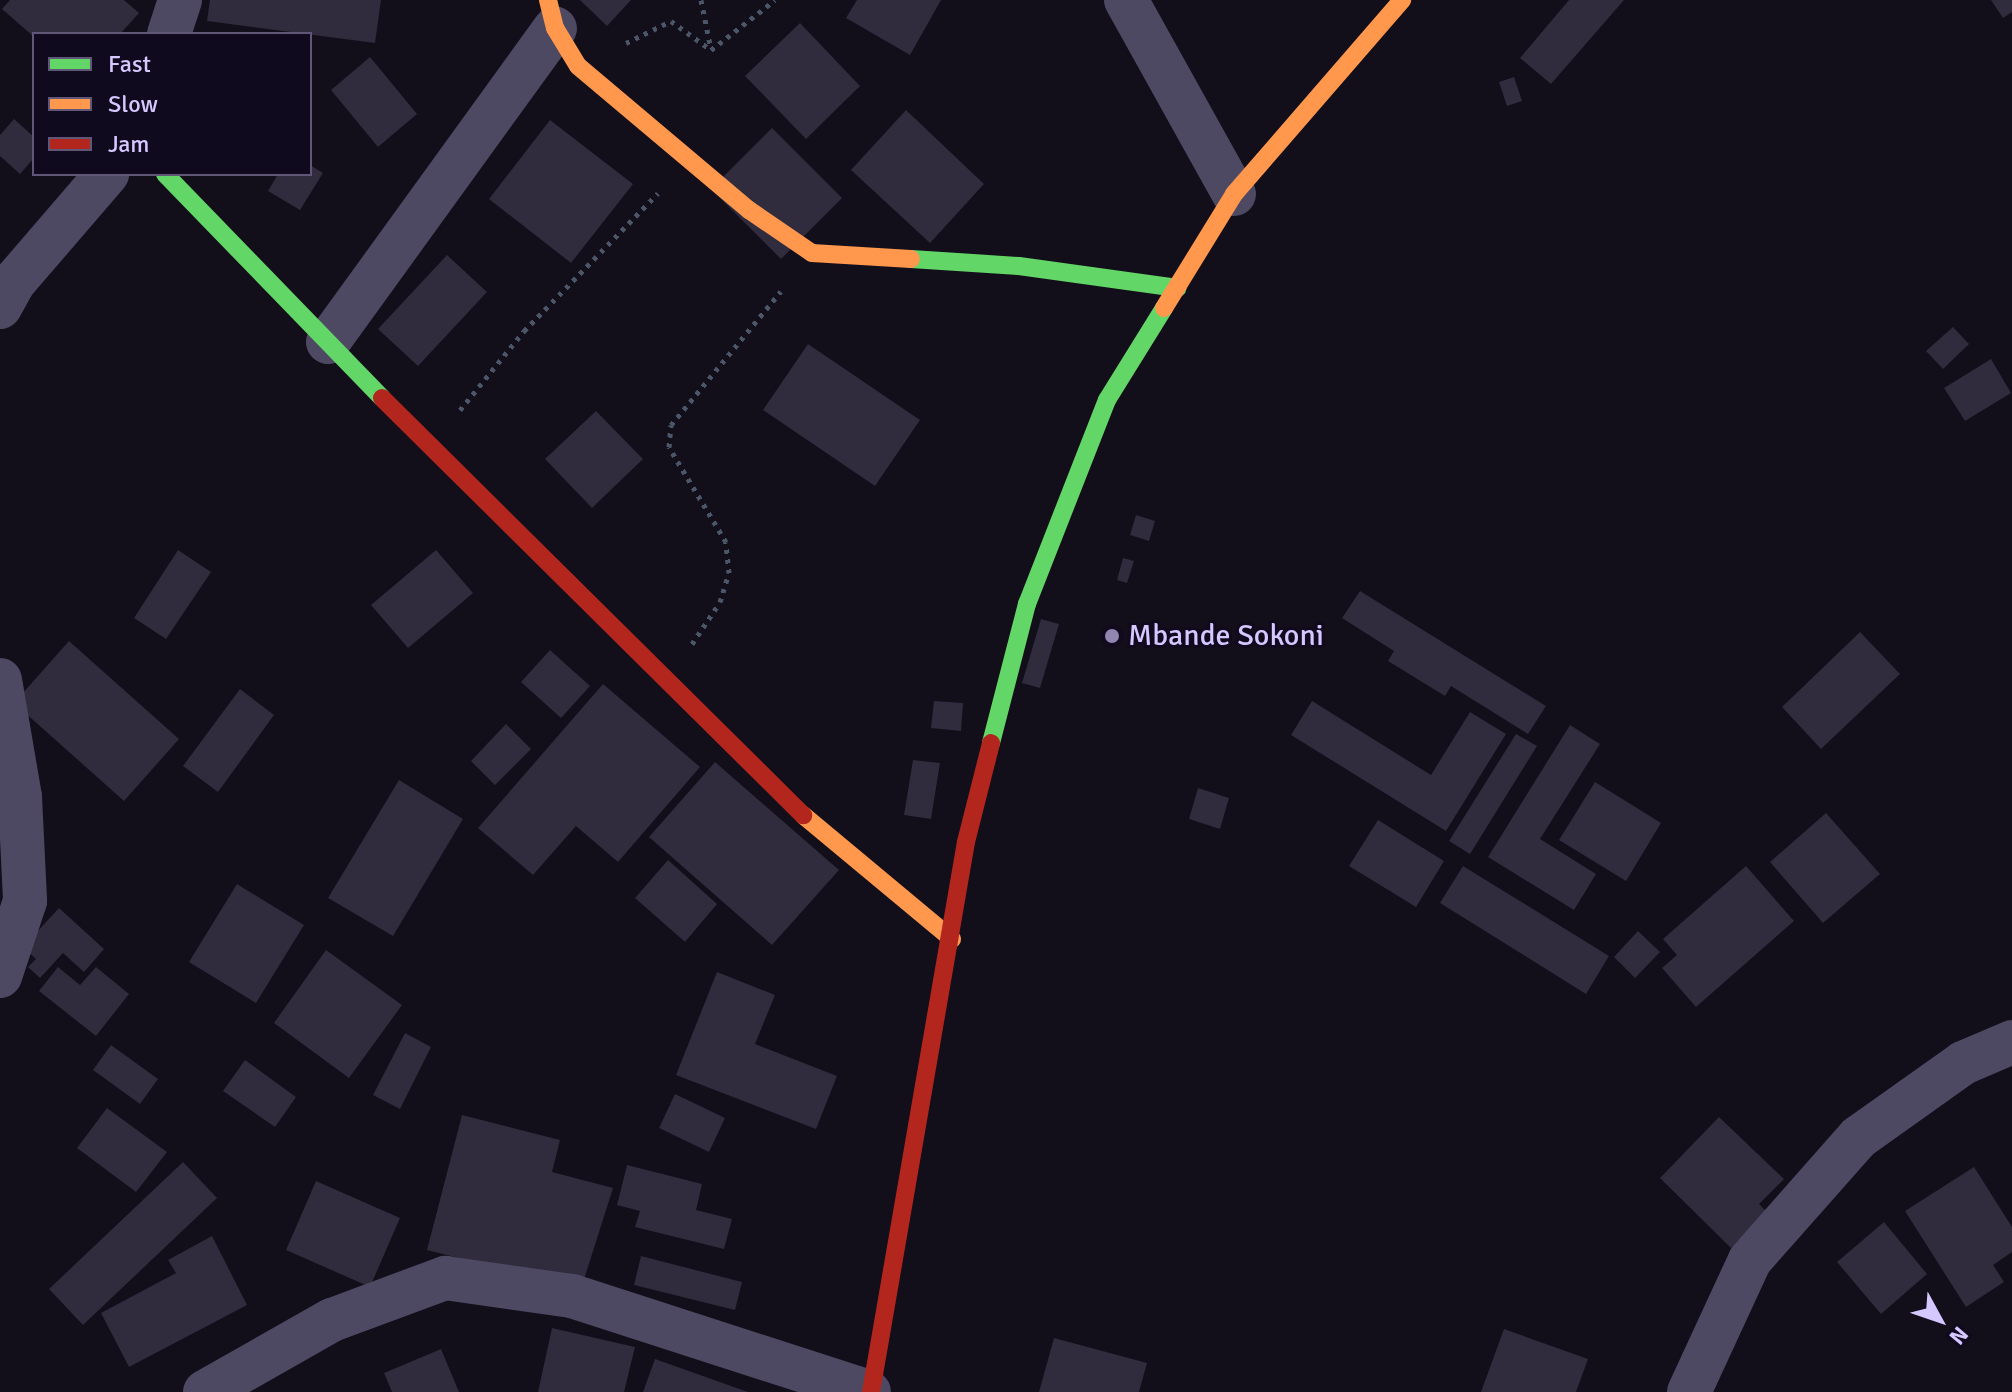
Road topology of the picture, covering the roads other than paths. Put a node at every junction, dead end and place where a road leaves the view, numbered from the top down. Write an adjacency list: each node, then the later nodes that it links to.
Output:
1 (180, 0): 5 (street)
2 (1126, 0): 8 (street)
3 (1402, 0): 8 (street)
4 (551, 14): 9 (street); 11 (street)
5 (170, 32)
6 (105, 176): 10 (street)
7 (167, 176): 11 (street)
8 (1234, 194): 9 (street)
9 (1177, 288): 13 (street)
10 (0, 307)
11 (328, 342): 13 (street)
12 (0, 680): 14 (street)
13 (952, 939): 17 (street)
14 (0, 976)
15 (2012, 1042): 18 (street)
16 (205, 1392): 17 (street)
17 (870, 1392)
18 (1689, 1392)

